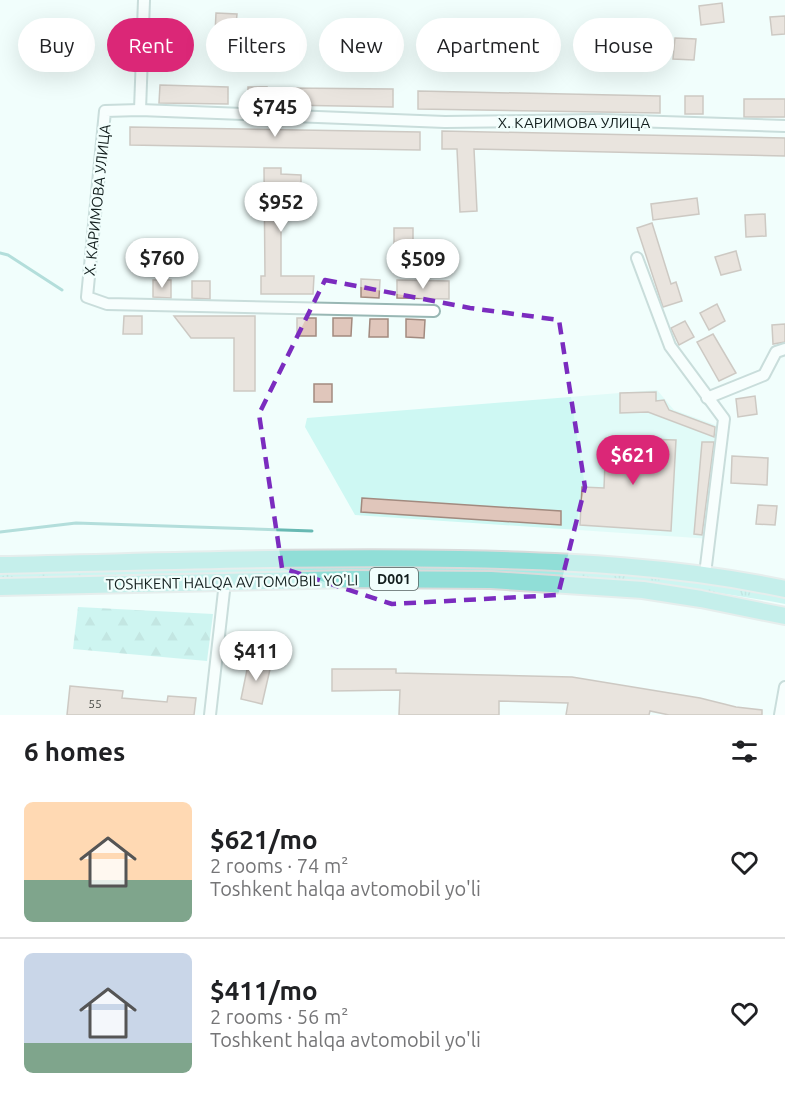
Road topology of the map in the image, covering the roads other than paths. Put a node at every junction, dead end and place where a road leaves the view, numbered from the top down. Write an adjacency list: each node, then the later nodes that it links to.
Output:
1 (144, 0): 2 (street)
2 (141, 110): 3 (street, Х. КАРИМОВА УЛИЦА); 5 (street, Х. КАРИМОВА УЛИЦА)
3 (785, 126)
4 (638, 258): 7 (street)
5 (434, 311)
6 (785, 349): 7 (street)
7 (707, 398): 9 (street)
8 (0, 565): 9 (highway, TOSHKENT HALQA AVTOMOBIL YO'LI / D001)
9 (705, 574): 12 (highway, TOSHKENT HALQA AVTOMOBIL YO'LI / D001)
10 (225, 582): 11 (highway, TOSHKENT HALQA AVTOMOBIL YO'LI / D001); 13 (highway, TOSHKENT HALQA AVTOMOBIL YO'LI / D001); 15 (street)
11 (0, 586)
12 (785, 589)
13 (785, 616)
14 (785, 687): 16 (street)
15 (210, 715)
16 (780, 715)

